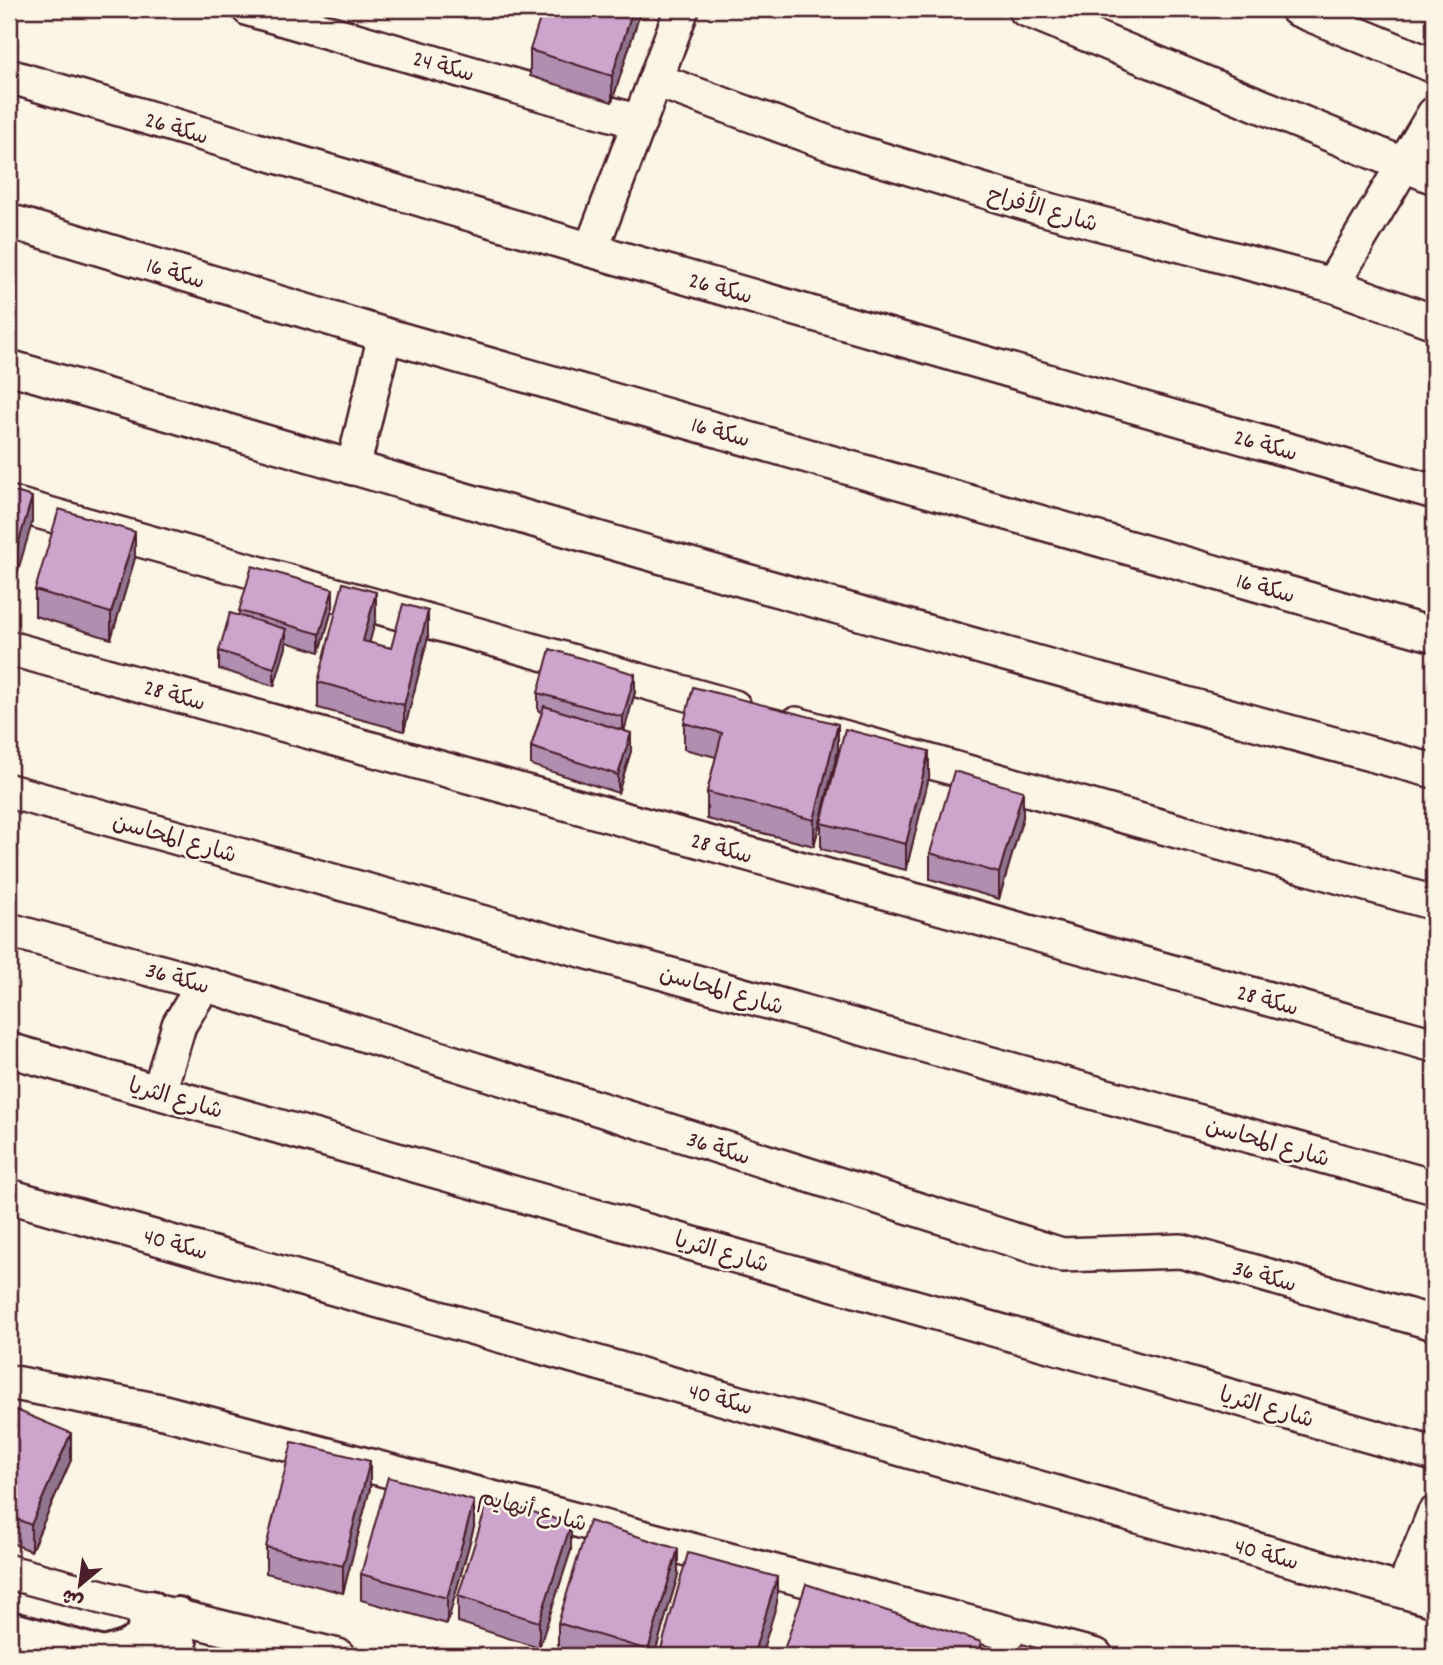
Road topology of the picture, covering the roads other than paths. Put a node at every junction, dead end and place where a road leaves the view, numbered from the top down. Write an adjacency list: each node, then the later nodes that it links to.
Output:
1 (249, 9): 9 (street, سكة 24)
2 (682, 9): 7 (street)
3 (1025, 9): 10 (street)
4 (1297, 9): 5 (street)
5 (1434, 66)
6 (9, 76): 13 (street, سكة 26)
7 (656, 80): 9 (street); 14 (street, شارع الأفراح)
8 (1434, 114): 10 (street)
9 (639, 122): 13 (street)
10 (1404, 165): 11 (street); 14 (street)
11 (1434, 177)
12 (9, 221): 16 (street, سكة 16)
13 (592, 250): 19 (street, سكة 26)
14 (1332, 285): 15 (street, شارع الأفراح)
15 (1434, 322)
16 (385, 335): 18 (street); 21 (street, سكة 16)
17 (9, 367): 18 (street)
18 (353, 468): 23 (street)
19 (1434, 492)
20 (9, 503): 25 (street)
21 (1434, 635)
22 (9, 648): 28 (street, سكة 28)
23 (1434, 771)
24 (9, 791): 31 (street, شارع المحاسن)
25 (1434, 903)
26 (9, 930): 27 (street, سكة 36)
27 (204, 984): 30 (street); 33 (street, سكة 36)
28 (1434, 1045)
29 (9, 1050): 30 (street, شارع الثريا)
30 (159, 1092): 35 (street, شارع الثريا)
31 (1434, 1187)
32 (9, 1196): 38 (street, سكة 40)
33 (1434, 1323)
34 (9, 1382): 46 (street, شارع أنهايم)
35 (1434, 1454)
36 (1434, 1514): 38 (street)
37 (9, 1572): 40 (street)
38 (1403, 1591): 39 (street, سكة 40)
39 (1434, 1600)
40 (164, 1614): 43 (main road); 44 (main road); 45 (street)
41 (9, 1631): 42 (main road)
42 (99, 1656)
43 (108, 1656)
44 (179, 1656)
45 (338, 1656)
46 (1096, 1656)

